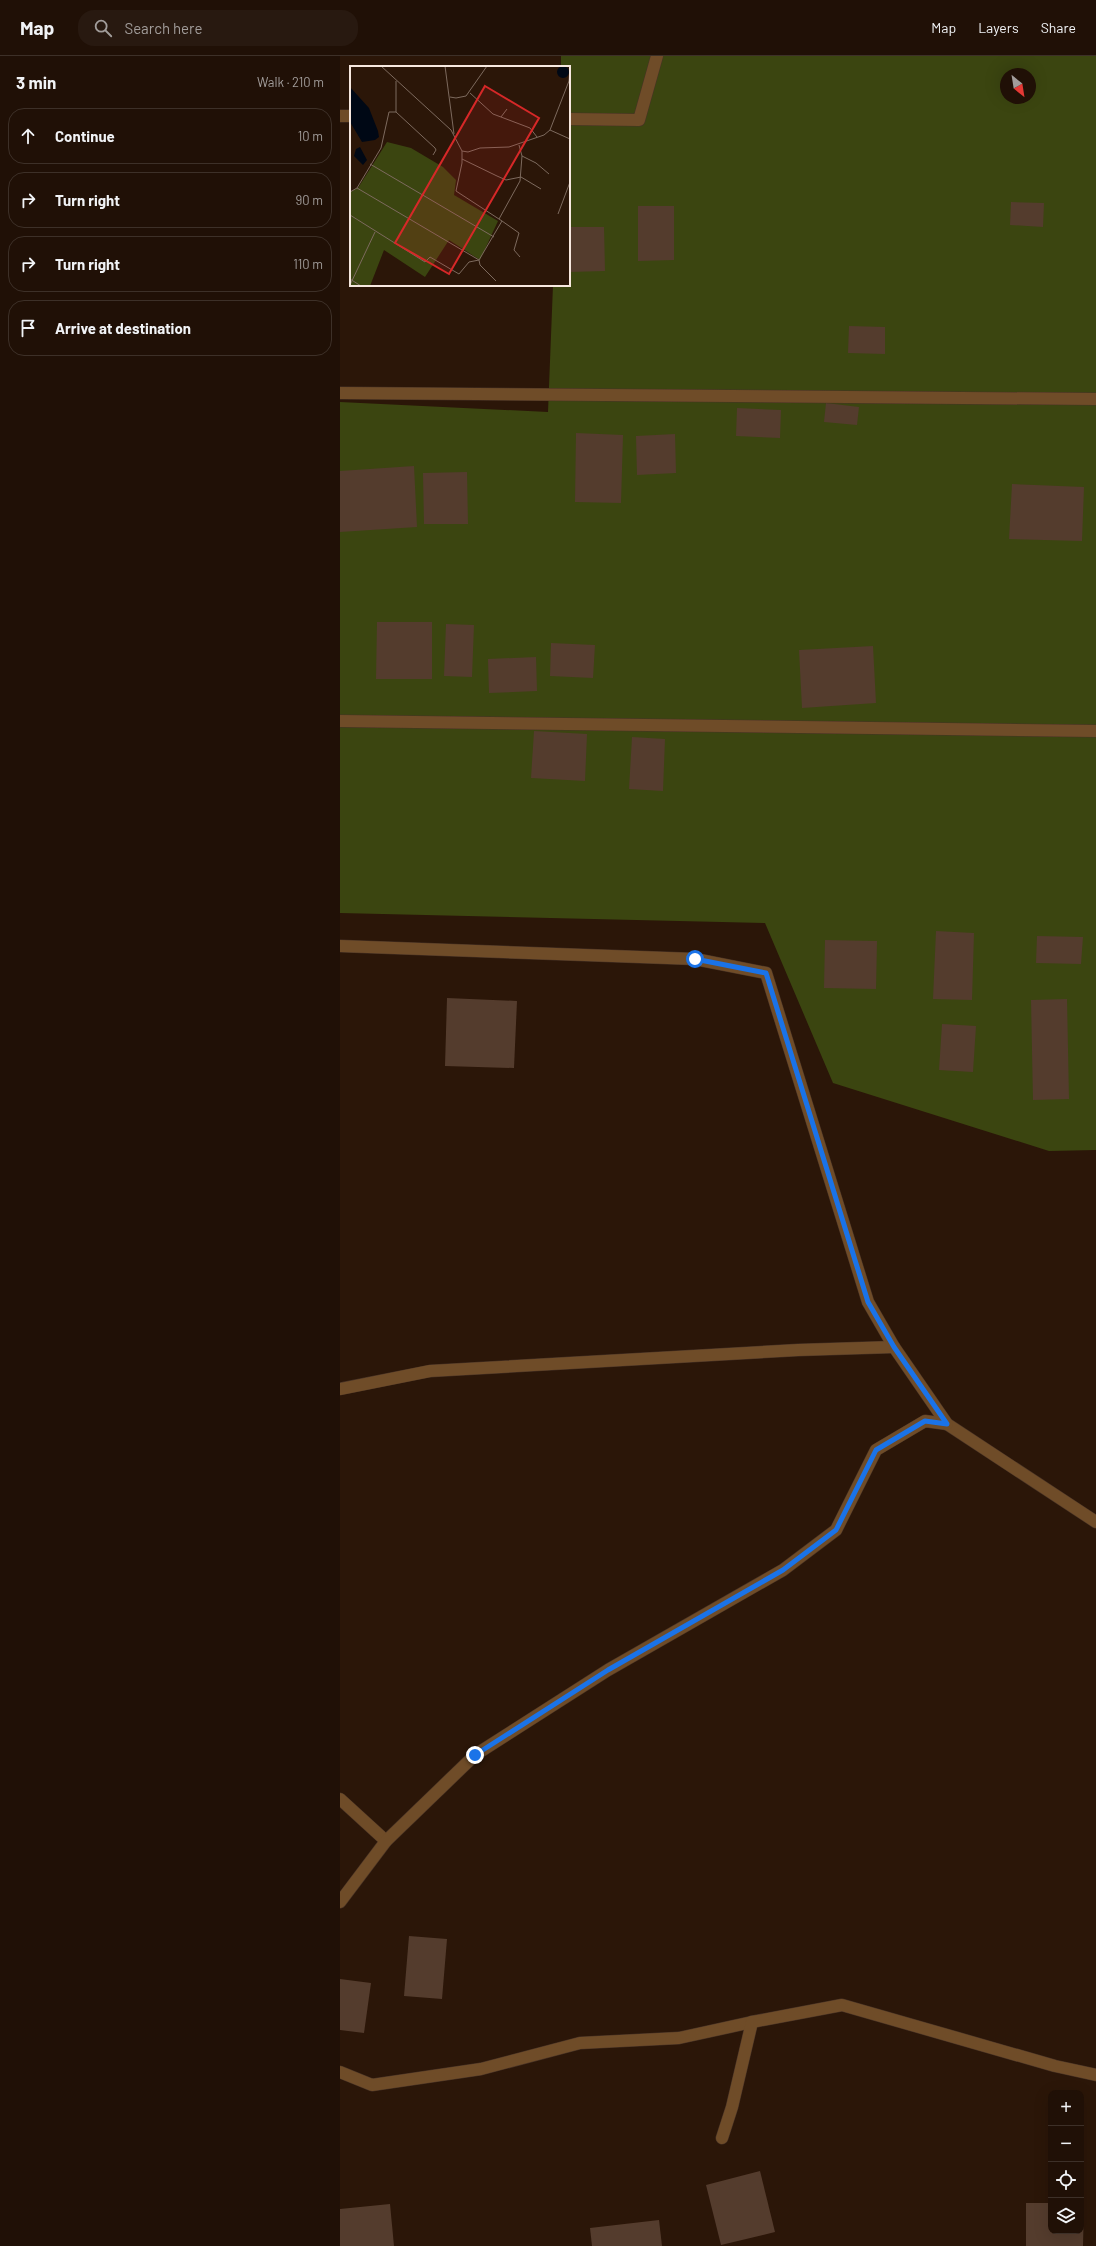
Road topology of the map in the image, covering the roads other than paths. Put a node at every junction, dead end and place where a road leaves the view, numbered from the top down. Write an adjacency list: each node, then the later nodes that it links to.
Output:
1 (657, 56): 2 (street)
2 (570, 119)
3 (340, 393): 4 (street)
4 (1096, 399)
5 (340, 721): 6 (street)
6 (1096, 731)
7 (340, 946): 8 (street)
8 (894, 1347): 9 (street); 10 (street)
9 (340, 1389)
10 (947, 1424): 11 (street); 13 (street)
11 (1096, 1522)
12 (340, 1799): 13 (street)
13 (386, 1841): 14 (street)
14 (340, 1902)
15 (752, 2022): 16 (street); 17 (street); 18 (street)
16 (340, 2072)
17 (1096, 2074)
18 (722, 2138)

